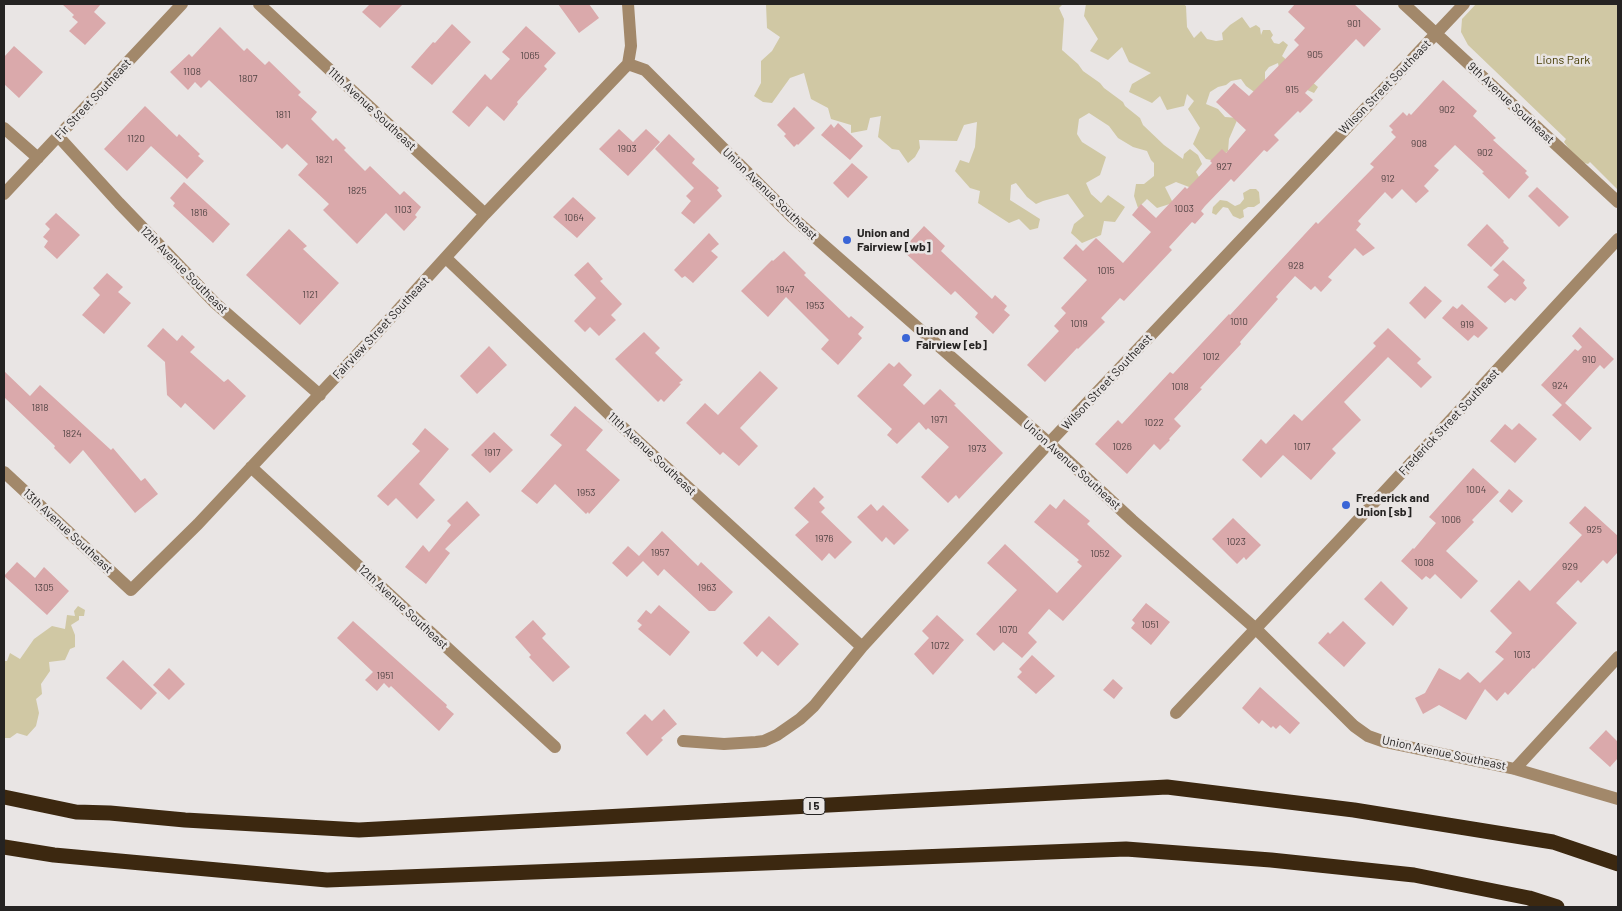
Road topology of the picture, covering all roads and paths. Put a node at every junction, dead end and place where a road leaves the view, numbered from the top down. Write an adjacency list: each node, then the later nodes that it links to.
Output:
1 (182, 4): 9 (street, Fir Street Southeast)
2 (259, 4): 13 (street, 11th Avenue Southeast)
3 (628, 4): 7 (street)
4 (1404, 4): 6 (street, 9th Avenue Southeast)
5 (1464, 4): 6 (street, Wilson Street Southeast)
6 (1437, 33): 12 (street, 9th Avenue Southeast); 17 (street, Wilson Street Southeast)
7 (628, 64): 13 (street, Fairview Street Southeast); 17 (street, Union Avenue Southeast)
8 (4, 128): 10 (street)
9 (58, 136): 10 (street, Fir Street Southeast); 16 (street, 12th Avenue Southeast)
10 (38, 158): 11 (street, Fir Street Southeast)
11 (4, 194)
12 (1618, 202)
13 (485, 214): 15 (street, Fairview Street Southeast)
14 (1618, 239): 21 (street, Frederick Street Southeast)
15 (446, 258): 16 (street, Fairview Street Southeast); 22 (street, 11th Avenue Southeast)
16 (320, 395): 18 (street, Fairview Street Southeast)
17 (1049, 443): 21 (street, Union Avenue Southeast); 22 (street, Wilson Street Southeast)
18 (251, 468): 20 (street, Fairview Street Southeast); 26 (street, 12th Avenue Southeast)
19 (4, 472): 20 (street, 13th Avenue Southeast)
20 (132, 590)
21 (1256, 629): 24 (street, Frederick Street Southeast); 27 (street, Union Avenue Southeast)
22 (862, 647): 25 (street, Wilson Street Southeast)
23 (1618, 657): 27 (street)
24 (1176, 713)
25 (683, 740)
26 (555, 747)
27 (1515, 769): 29 (street, Union Avenue Southeast)
28 (4, 797): 31 (highway, I 5)
29 (1618, 799)
30 (4, 847): 32 (highway)
31 (1618, 864)
32 (1557, 907)

